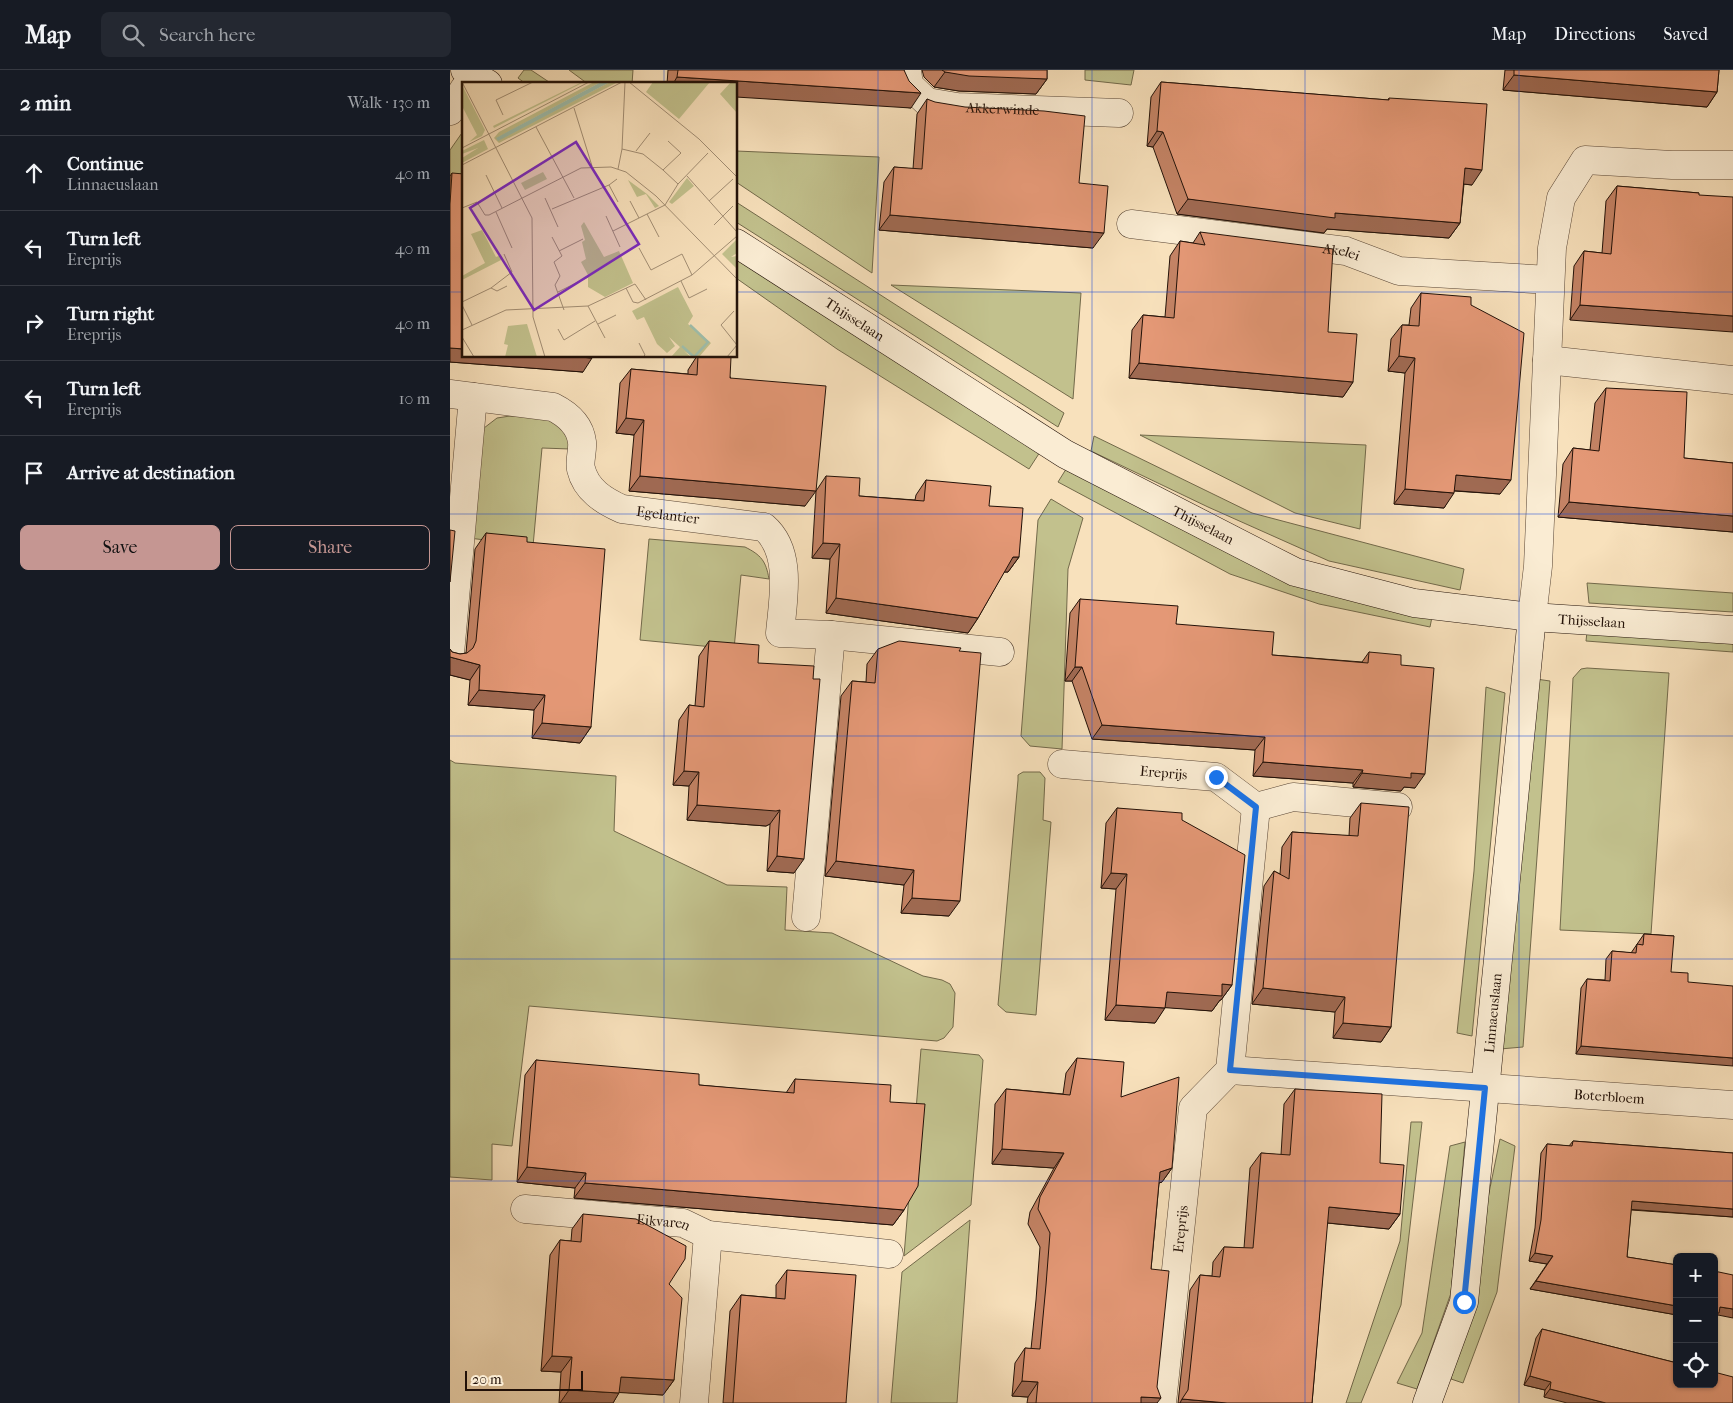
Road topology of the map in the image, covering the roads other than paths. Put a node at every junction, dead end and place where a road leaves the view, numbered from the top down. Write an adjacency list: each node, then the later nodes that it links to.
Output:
1 (907, 70): 4 (street, Akkerwinde)
2 (462, 94): 3 (street)
3 (450, 111)
4 (1119, 113)
5 (1733, 165): 8 (street)
6 (1131, 224): 8 (street, Akelei)
7 (738, 244): 12 (street, Thijsselaan)
8 (1550, 280): 9 (street)
9 (1547, 360): 10 (street); 12 (street)
10 (1733, 380)
11 (462, 395): 14 (street, Egelantier); 16 (street, Egelantier)
12 (1532, 617): 13 (street, Thijsselaan); 22 (street, Linnaeuslaan)
13 (1733, 630)
14 (831, 634): 15 (street, Egelantier); 20 (street)
15 (1000, 652)
16 (450, 654)
17 (1062, 764): 18 (street, Ereprijs)
18 (1256, 807): 19 (street); 21 (street)
19 (1402, 807)
20 (806, 918)
21 (1230, 1070): 22 (street); 28 (street, Ereprijs)
22 (1485, 1088): 23 (street, Boterbloem); 29 (street, Linnaeuslaan)
23 (1733, 1105)
24 (525, 1209): 25 (street, Eikvaren)
25 (708, 1235): 26 (street, Eikvaren); 27 (street, Eikvaren)
26 (888, 1254)
27 (694, 1403)
28 (1162, 1403)
29 (1428, 1403)

